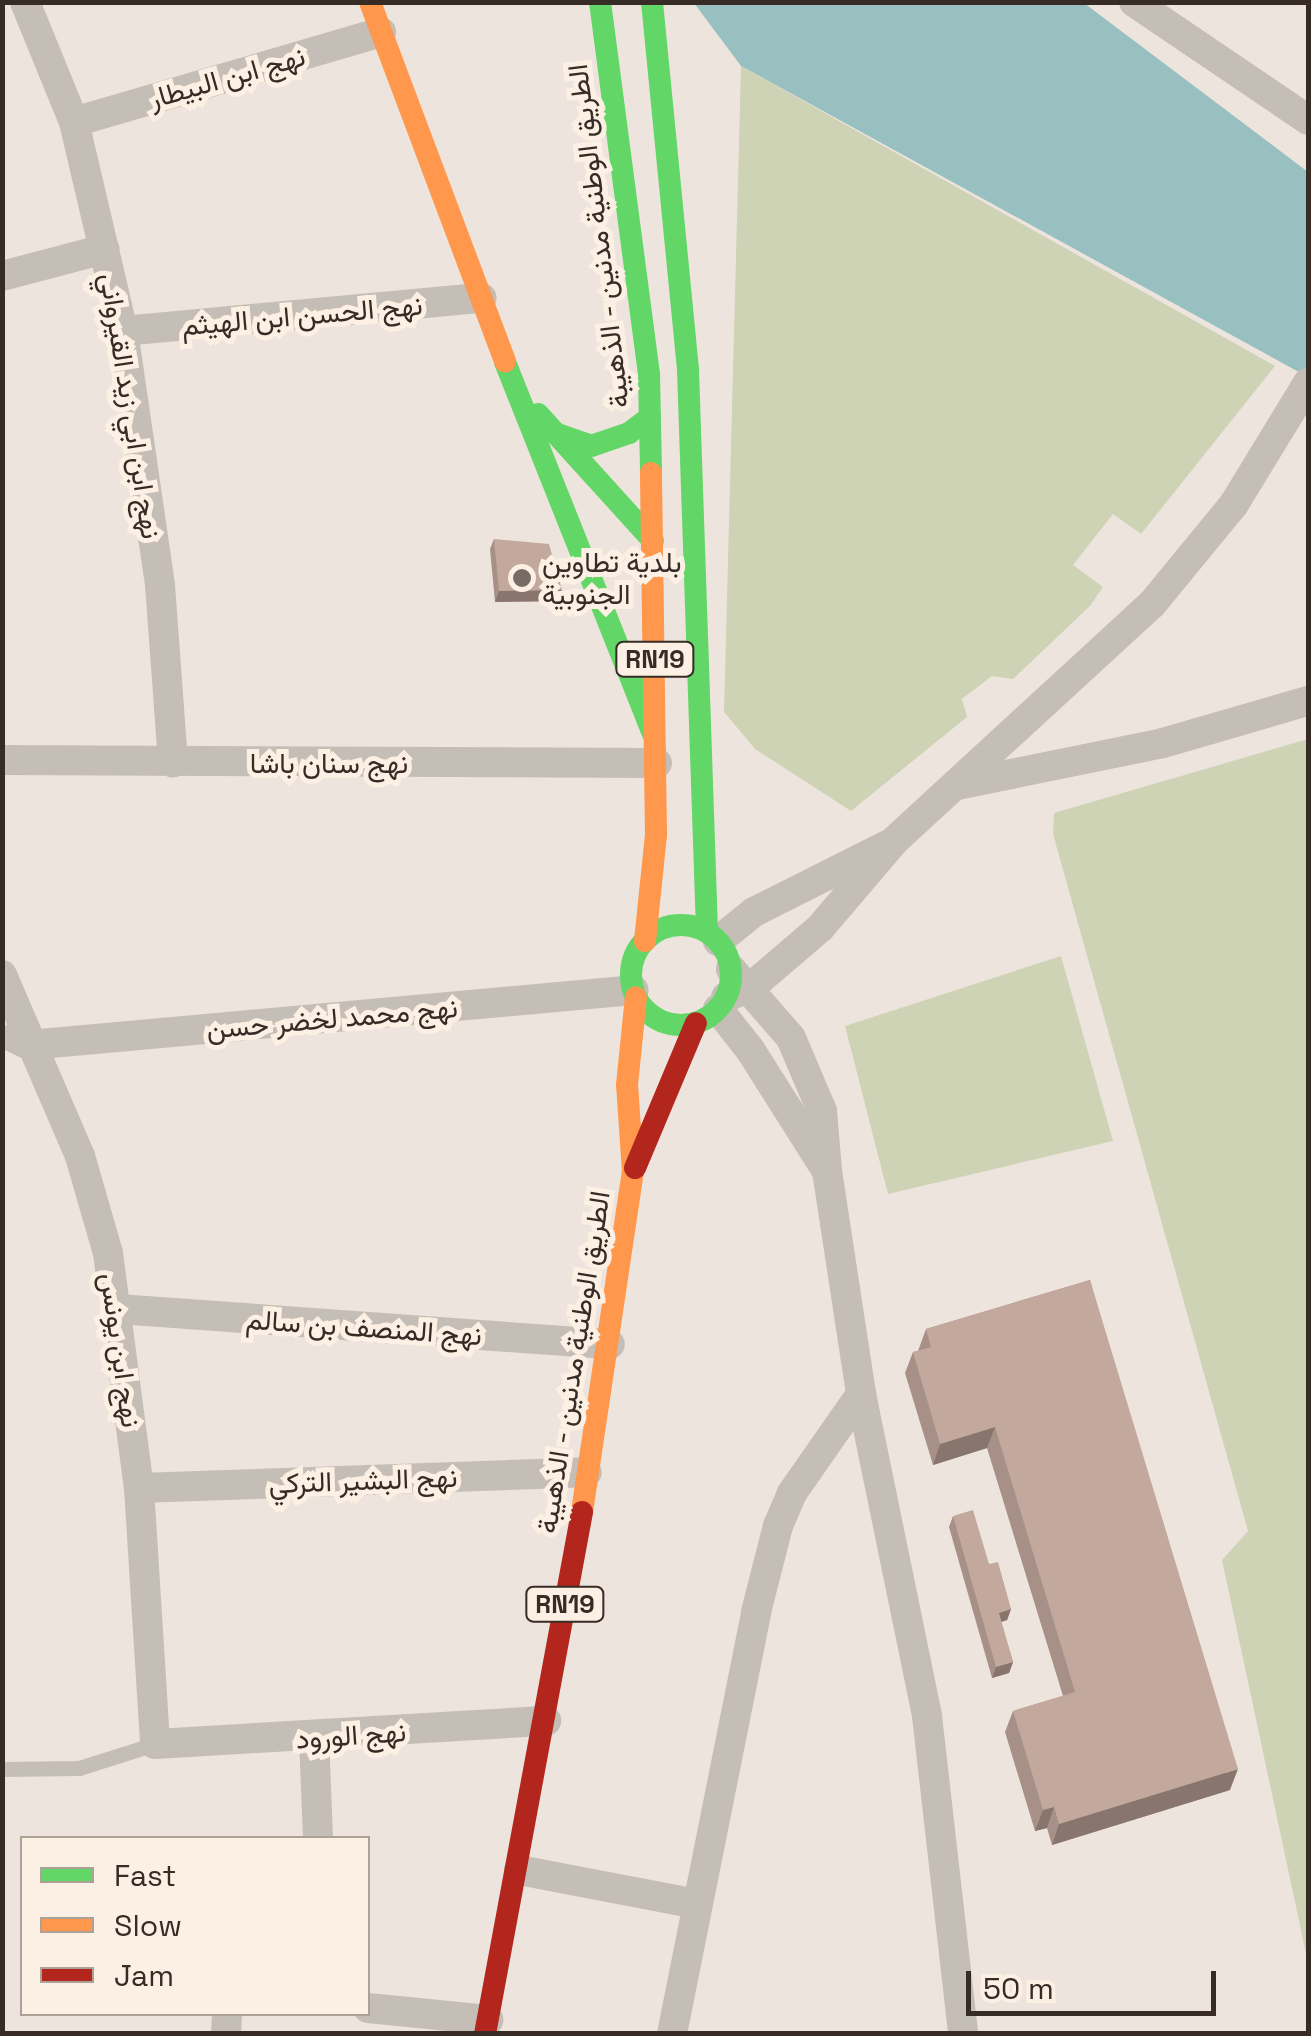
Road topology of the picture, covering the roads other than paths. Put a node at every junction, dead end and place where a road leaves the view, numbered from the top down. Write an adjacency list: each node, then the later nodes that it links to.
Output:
1 (25, 2): 8 (street, نهج ابن ابي زيد القيرواني)
2 (370, 2): 6 (main road)
3 (600, 2): 15 (main road, الطريق الوطنية مدنين - الذهيبة / RN19)
4 (652, 2): 18 (main road, الطريق الوطنية مدنين - الذهيبة / RN19)
5 (1134, 2): 7 (street)
6 (381, 32): 8 (street, نهج ابن البيطار); 11 (main road)
7 (1308, 120)
8 (74, 122): 9 (street, نهج ابن ابي زيد القيرواني)
9 (104, 249): 10 (street); 12 (street, نهج ابن ابي زيد القيرواني)
10 (2, 276)
11 (481, 298): 12 (street, نهج الحسن ابن الهيثم); 13 (main road)
12 (124, 331): 22 (street, نهج ابن ابي زيد القيرواني)
13 (512, 381): 16 (main road); 20 (main road)
14 (1306, 388): 23 (street)
15 (650, 417): 16 (main road); 17 (main road, الطريق الوطنية مدنين - الذهيبة / RN19)
16 (557, 434): 17 (main road)
17 (654, 541): 18 (main road); 20 (main road, الطريق الوطنية مدنين - الذهيبة / RN19)
18 (690, 544): 27 (main road, الطريق الوطنية مدنين - الذهيبة / RN19)
19 (1308, 701): 23 (street)
20 (657, 754): 22 (street, نهج سنان باشا); 25 (main road, الطريق الوطنية مدنين - الذهيبة / RN19)
21 (2, 760): 22 (street, نهج سنان باشا)
22 (173, 763)
23 (956, 784): 24 (street)
24 (894, 841): 27 (street); 27 (street)
25 (645, 942): 27 (main road); 28 (main road, RN19)
26 (2, 975): 29 (street, نهج ابن يونس)
27 (721, 980): 28 (main road); 30 (main road, الطريق الوطنية مدنين - الذهيبة / RN19); 33 (street)
28 (635, 994): 29 (street, نهج محمد لخضر حسن); 30 (main road, الطريق الوطنية مدنين - الذهيبة / RN19)
29 (16, 1038): 31 (street, نهج ابن يونس)
30 (633, 1172): 32 (main road, الطريق الوطنية مدنين - الذهيبة / RN19)
31 (118, 1309): 32 (street, نهج المنصف بن سالم); 35 (street, نهج ابن يونس)
32 (610, 1344): 34 (main road, الطريق الوطنية مدنين - الذهيبة / RN19)
33 (861, 1394): 42 (street); 46 (street)
34 (586, 1472): 35 (street, نهج البشير التركي); 36 (main road, الطريق الوطنية مدنين - الذهيبة / RN19)
35 (139, 1488): 38 (street, نهج ابن يونس)
36 (546, 1722): 37 (street, نهج الورود); 41 (main road, الطريق الوطنية مدنين - الذهيبة / RN19)
37 (314, 1738): 38 (street, نهج الورود); 40 (street)
38 (155, 1744): 39 (lane)
39 (2, 1768)
40 (318, 1836)
41 (519, 1870): 42 (street); 44 (main road, الطريق الوطنية مدنين - الذهيبة / RN19)
42 (697, 1904): 45 (street)
43 (370, 2008): 44 (street)
44 (486, 2027)
45 (672, 2034)
46 (963, 2034)

